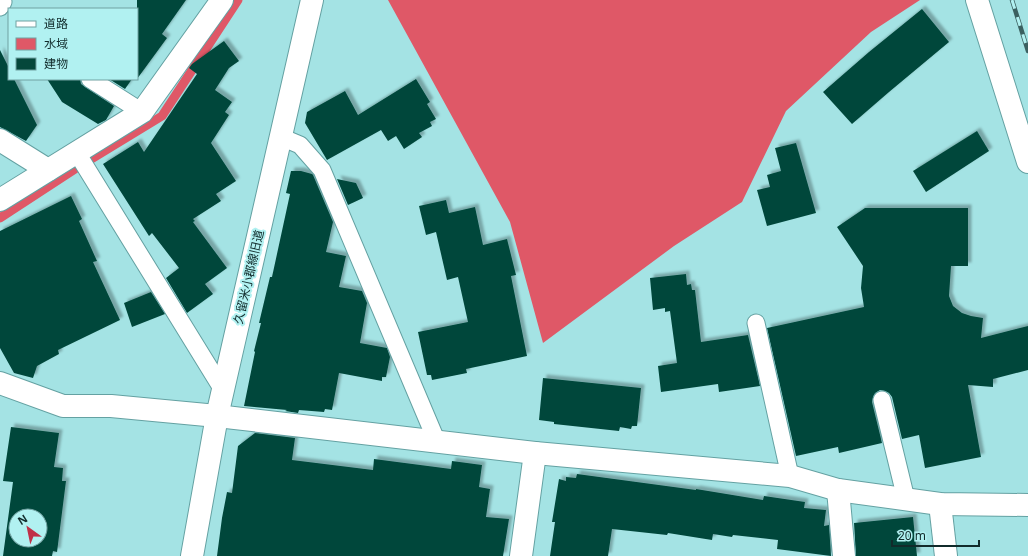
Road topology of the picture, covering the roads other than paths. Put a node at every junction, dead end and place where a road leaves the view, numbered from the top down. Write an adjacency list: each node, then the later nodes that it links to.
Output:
1 (222, 0): 5 (street)
2 (312, 0): 6 (street, 久留米小郡線旧道)
3 (977, 0): 9 (street)
4 (92, 80): 5 (lane)
5 (142, 112): 8 (street)
6 (281, 137): 14 (street, 久留米小郡線旧道); 17 (lane)
7 (0, 140): 10 (street)
8 (77, 153): 10 (street); 14 (lane)
9 (1028, 162)
10 (48, 170): 11 (street)
11 (0, 200)
12 (756, 323): 19 (lane)
13 (0, 383): 16 (street)
14 (223, 390): 16 (street, 久留米小郡線旧道)
15 (882, 400): 21 (lane)
16 (217, 416): 17 (street); 24 (street, 久留米小郡線旧道)
17 (437, 442): 18 (street)
18 (535, 453): 19 (street); 25 (street)
19 (790, 476): 20 (street)
20 (838, 490): 21 (street); 26 (street)
21 (906, 499): 22 (street)
22 (940, 504): 23 (street); 27 (street)
23 (1028, 504)
24 (192, 556)
25 (521, 556)
26 (844, 556)
27 (946, 556)

